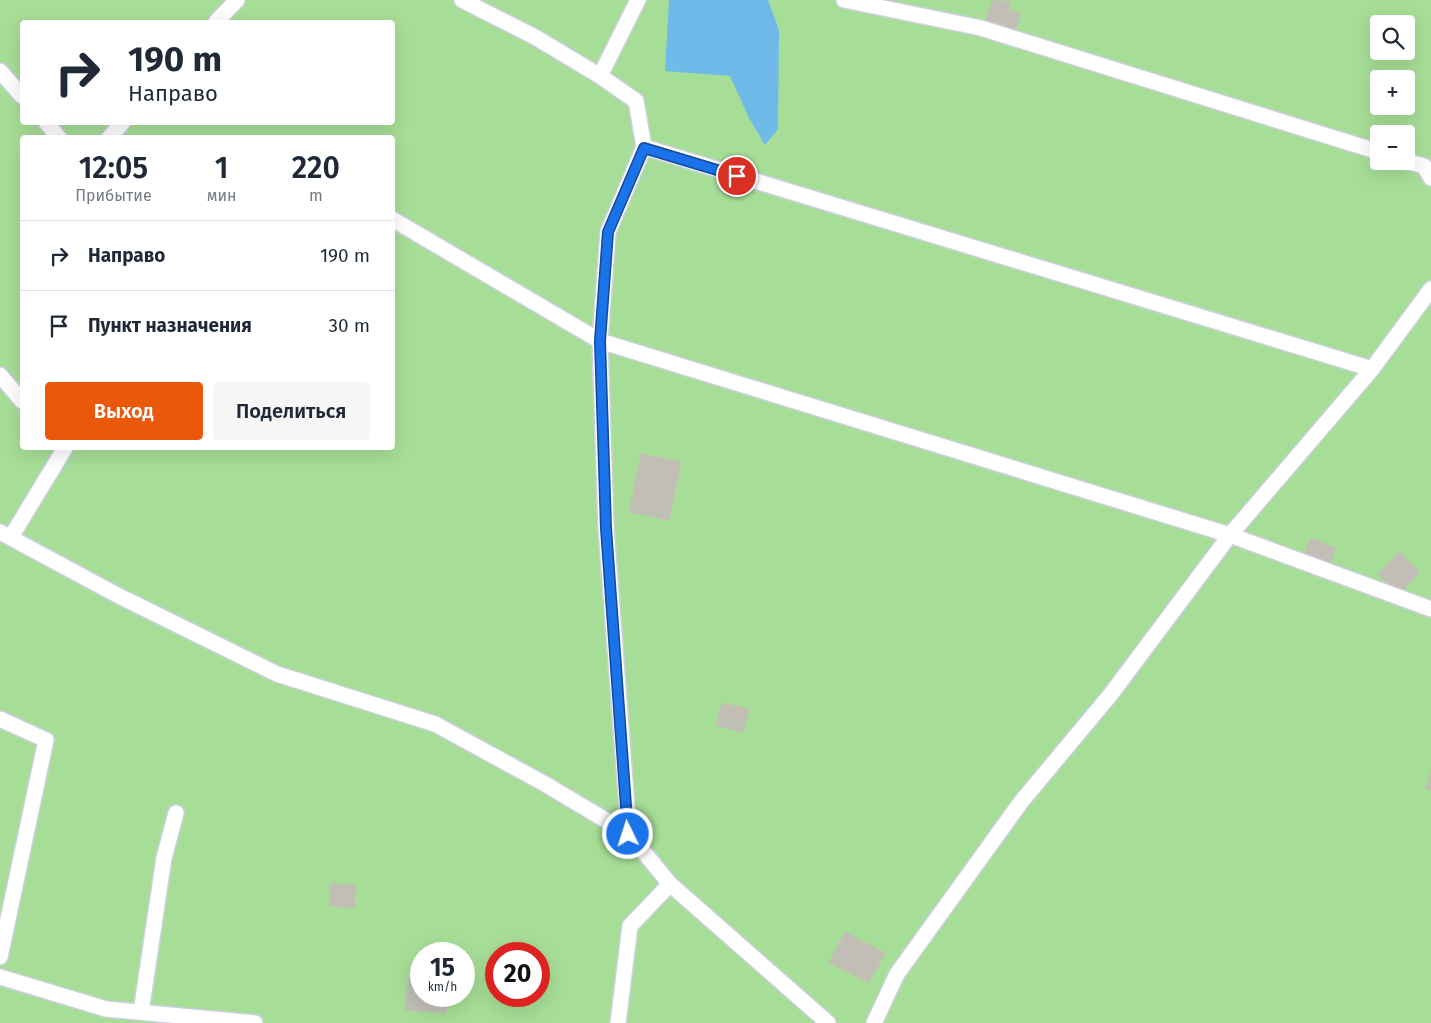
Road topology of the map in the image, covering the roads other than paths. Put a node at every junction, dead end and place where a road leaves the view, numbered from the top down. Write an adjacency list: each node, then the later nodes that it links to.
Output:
1 (237, 0): 5 (lane)
2 (462, 0): 7 (lane)
3 (638, 0): 7 (lane)
4 (844, 0): 14 (lane)
5 (218, 20)
6 (0, 71): 8 (lane)
7 (600, 76): 13 (lane)
8 (20, 94)
9 (48, 125): 11 (lane)
10 (120, 125): 12 (lane)
11 (57, 135)
12 (112, 135)
13 (644, 148): 19 (lane); 20 (lane)
14 (1370, 149)
15 (1415, 164): 16 (lane)
16 (1431, 178)
17 (395, 221): 19 (lane)
18 (1431, 290): 20 (lane)
19 (600, 341): 25 (lane); 29 (lane)
20 (1372, 369): 25 (lane)
21 (0, 376): 22 (lane)
22 (20, 399)
23 (63, 450): 24 (lane)
24 (6, 535): 29 (lane)
25 (1230, 535): 26 (lane); 37 (lane)
26 (1431, 609)
27 (0, 719): 31 (lane)
28 (176, 813): 33 (lane)
29 (628, 834): 30 (lane)
30 (670, 884): 35 (lane); 36 (lane)
31 (0, 957)
32 (0, 977): 33 (lane)
33 (141, 1012): 34 (lane)
34 (255, 1023)
35 (618, 1023)
36 (828, 1023)
37 (874, 1023)

